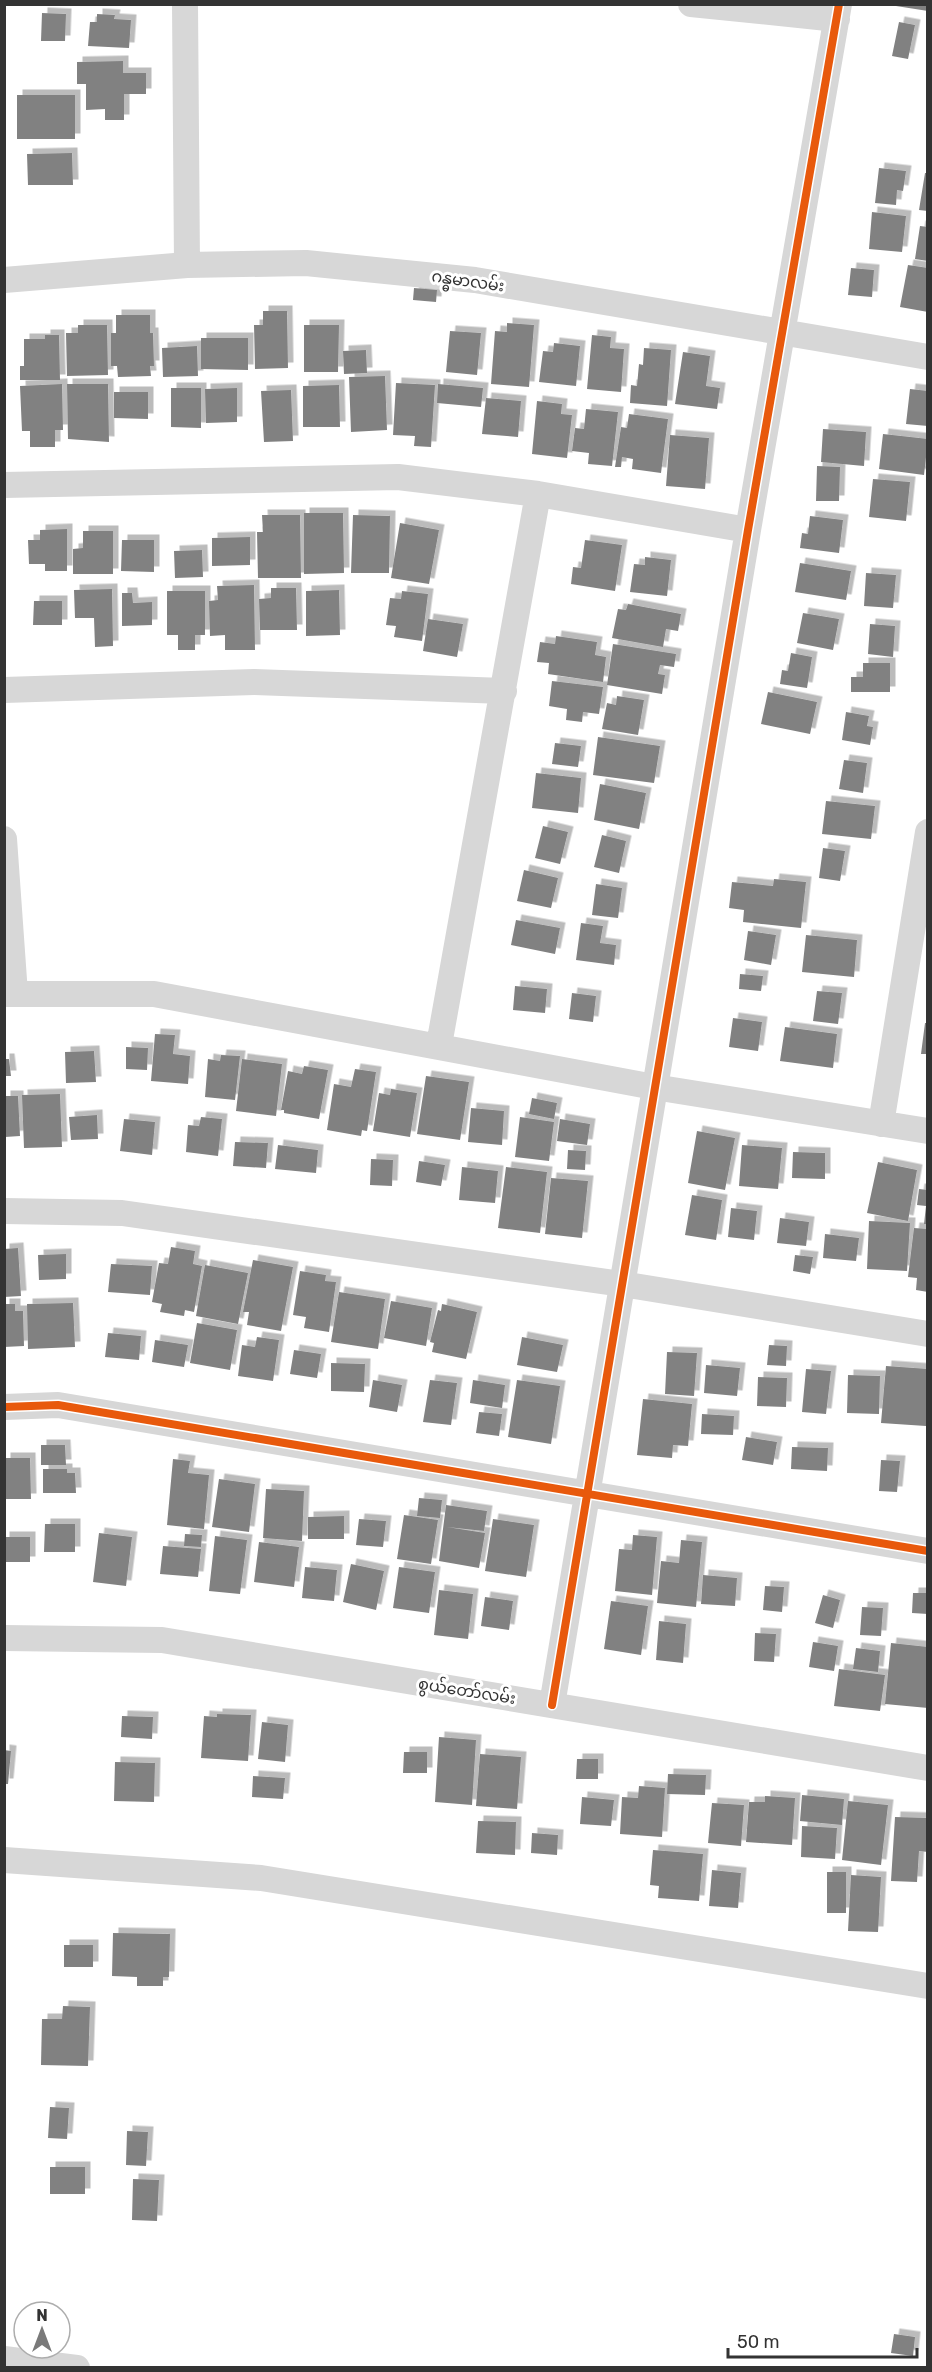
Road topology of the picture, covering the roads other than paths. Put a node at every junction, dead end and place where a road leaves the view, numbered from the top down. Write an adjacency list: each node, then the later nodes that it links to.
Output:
1 (185, 4): 4 (street)
2 (691, 4): 3 (street)
3 (838, 12): 6 (street)
4 (187, 265): 5 (street, ဂန္ဓမာလမ်း); 6 (street, ဂန္ဓမာလမ်း)
5 (4, 280)
6 (782, 334): 7 (street, ဂန္ဓမာလမ်း); 10 (street)
7 (927, 357)
8 (4, 485): 9 (street)
9 (538, 494): 10 (street); 12 (street)
10 (748, 530): 18 (street)
11 (4, 690): 12 (street)
12 (504, 691): 17 (street)
13 (927, 832): 15 (street)
14 (4, 839): 16 (street)
15 (921, 914): 19 (street)
16 (10, 994): 17 (street)
17 (439, 1045): 18 (street)
18 (654, 1087): 19 (street); 22 (street)
19 (881, 1124): 20 (street)
20 (927, 1131)
21 (4, 1211): 22 (street)
22 (622, 1284): 23 (street); 25 (street)
23 (927, 1334)
24 (4, 1407): 25 (street)
25 (587, 1493): 26 (street); 28 (street)
26 (927, 1551)
27 (4, 1638): 28 (street, စွယ်တော်လမ်း)
28 (552, 1705): 29 (street, စွယ်တော်လမ်း)
29 (927, 1768)
30 (4, 1860): 31 (street)
31 (927, 1986)
32 (4, 2359): 33 (street)
33 (77, 2367)

